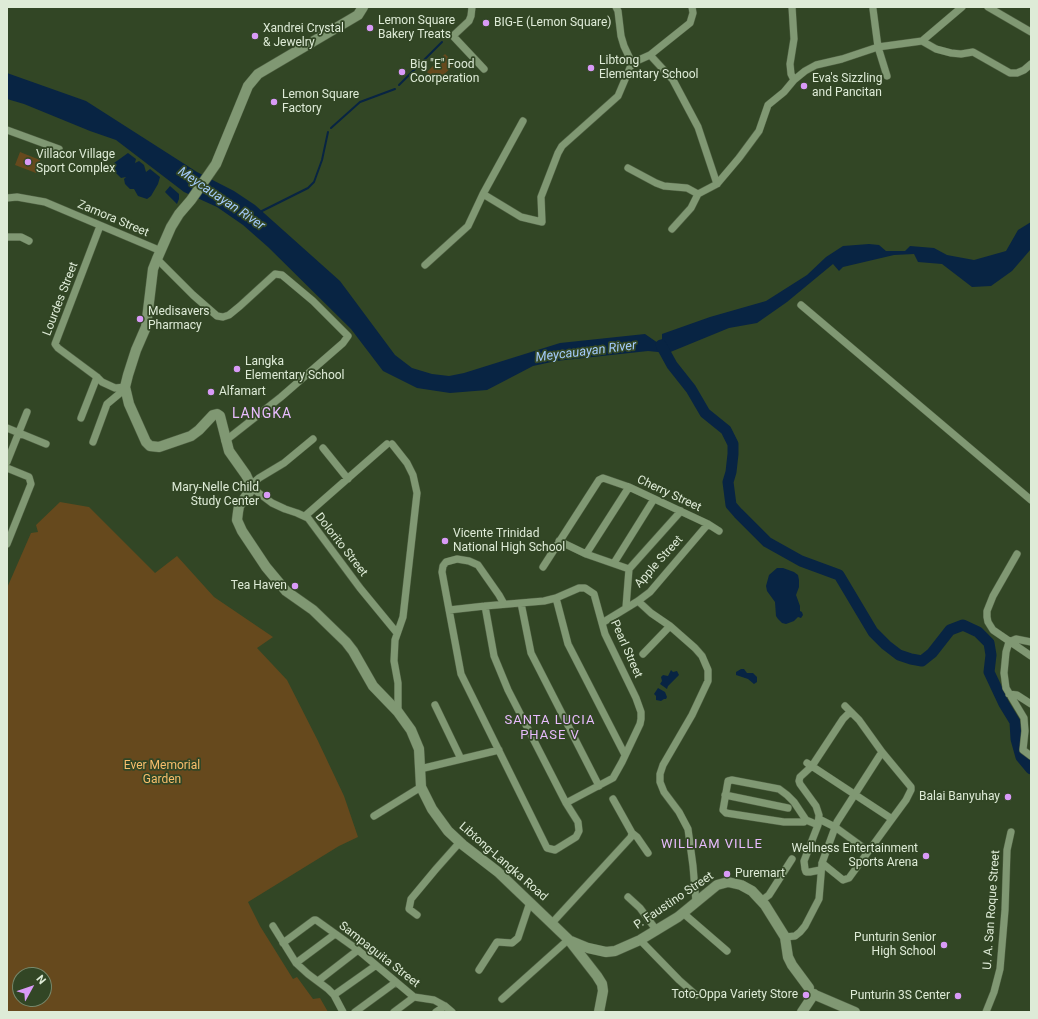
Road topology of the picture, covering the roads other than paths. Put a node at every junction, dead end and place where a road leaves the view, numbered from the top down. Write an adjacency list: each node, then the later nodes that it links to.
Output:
1 (363, 7): 30 (main road)
2 (472, 7): 15 (street)
3 (616, 7): 13 (street)
4 (692, 7): 12 (street)
5 (792, 7): 17 (street)
6 (962, 7): 10 (street)
7 (988, 7): 9 (street)
8 (873, 9): 11 (street)
9 (1031, 32)
10 (922, 41): 11 (street); 14 (street)
11 (878, 47): 16 (street); 17 (street)
12 (650, 55): 13 (street); 22 (street)
13 (632, 63): 23 (street)
14 (1031, 64)
15 (484, 69)
16 (887, 76)
17 (794, 80): 22 (street)
18 (523, 121): 23 (street)
19 (7, 130): 20 (street)
20 (59, 149)
21 (628, 168): 24 (street)
22 (717, 184): 24 (street)
23 (483, 194): 31 (street)
24 (698, 194): 27 (street)
25 (7, 198): 26 (street, Zamora Street)
26 (100, 226): 30 (street, Zamora Street); 33 (street, Lourdes Street)
27 (672, 229)
28 (7, 237): 29 (street)
29 (29, 241)
30 (159, 255): 34 (main road); 40 (street)
31 (425, 265)
32 (801, 306): 50 (street)
33 (97, 377): 34 (street, Lourdes Street); 36 (street)
34 (125, 388): 40 (main road); 41 (street)
35 (26, 412): 38 (street)
36 (81, 418)
37 (7, 428): 38 (street)
38 (19, 433): 42 (street); 44 (street)
39 (313, 439): 47 (street)
40 (225, 441): 47 (main road)
41 (93, 442)
42 (46, 444)
43 (323, 448): 46 (street)
44 (7, 462)
45 (7, 468): 56 (street)
46 (348, 479): 52 (street); 71 (street)
47 (252, 487): 52 (street, Dolorito Street); 80 (main road, Libtong-Langka Road)
48 (629, 487): 49 (street, Cherry Street); 55 (street, Cherry Street); 57 (street)
49 (654, 499): 51 (street, Cherry Street); 59 (street)
50 (1031, 500)
51 (681, 511): 53 (street, Cherry Street); 61 (street)
52 (305, 516): 71 (street, Dolorito Street)
53 (708, 524): 54 (street, Cherry Street); 63 (street, Apple Street)
54 (719, 531)
55 (559, 541): 57 (street); 60 (street)
56 (7, 544)
57 (586, 554): 59 (street)
58 (1017, 554): 72 (street)
59 (614, 563): 61 (street)
60 (544, 567)
61 (629, 570): 67 (street)
62 (556, 598): 64 (street, Pearl Street); 69 (street, Pearl Street); 84 (street)
63 (638, 601): 67 (street, Apple Street); 70 (street)
64 (521, 603): 65 (street, Pearl Street); 89 (street)
65 (504, 604): 66 (street, Pearl Street); 68 (street)
66 (485, 606): 68 (street, Pearl Street); 95 (street)
67 (626, 607): 69 (street, Apple Street)
68 (449, 610): 82 (street)
69 (602, 622): 84 (street, Pearl Street)
70 (670, 626): 74 (street); 113 (street)
71 (397, 633): 80 (street)
72 (1009, 642): 73 (street); 75 (street); 76 (street)
73 (1031, 642)
74 (643, 654)
75 (1031, 656)
76 (1009, 694): 77 (street); 85 (street)
77 (1031, 704)
78 (435, 705): 86 (street)
79 (845, 706): 81 (street)
80 (398, 712): 88 (main road, Libtong-Langka Road)
81 (852, 713): 83 (street); 87 (street)
82 (499, 750): 86 (street); 95 (street)
83 (882, 752): 91 (street); 98 (street)
84 (625, 755): 89 (street, Pearl Street)
85 (1031, 756)
86 (461, 759): 88 (street)
87 (809, 764): 91 (street); 101 (street)
88 (420, 769): 90 (main road, Libtong-Langka Road)
89 (599, 786): 95 (street, Pearl Street)
90 (421, 787): 97 (street); 105 (main road, Libtong-Langka Road)
91 (855, 794): 98 (street); 102 (street)
92 (725, 795): 94 (street); 96 (street); 100 (street)
93 (613, 799): 104 (street)
94 (794, 802): 96 (street); 99 (street)
95 (566, 803)
96 (788, 808): 100 (street)
97 (374, 816)
98 (892, 819): 106 (street)
99 (806, 820): 100 (street); 101 (street)
100 (784, 822)
101 (818, 822): 102 (street); 109 (street)
102 (835, 828): 106 (street); 109 (street)
103 (1011, 832): 145 (street, U. A. San Roque Street)
104 (632, 833): 107 (street); 116 (street)
105 (460, 842): 112 (main road, Libtong-Langka Road); 115 (street)
106 (868, 851): 109 (street)
107 (648, 853)
108 (792, 859): 111 (street)
109 (821, 867): 120 (street)
110 (628, 897): 118 (street)
111 (761, 901): 113 (main road, P. Faustino Street); 120 (main road, P. Faustino Street)
112 (530, 902): 116 (main road, Libtong-Langka Road); 128 (street)
113 (696, 902): 114 (main road, P. Faustino Street)
114 (683, 913): 118 (main road, P. Faustino Street); 125 (street)
115 (417, 915)
116 (552, 923): 121 (main road, Libtong-Langka Road)
117 (272, 926): 123 (street)
118 (657, 931): 122 (main road, P. Faustino Street)
119 (335, 934): 123 (street, Sampaguita Street); 124 (street, Sampaguita Street); 126 (street)
120 (785, 937): 131 (main road, P. Faustino Street)
121 (569, 939): 122 (main road, P. Faustino Street); 135 (street); 142 (main road)
122 (640, 940): 133 (street)
123 (283, 943): 126 (street)
124 (358, 950): 127 (street, Sampaguita Street); 129 (street)
125 (727, 951)
126 (296, 963): 129 (street)
127 (375, 966): 130 (street, Sampaguita Street); 132 (street)
128 (479, 970)
129 (318, 981): 132 (street)
130 (396, 982): 134 (street, Sampaguita Street); 138 (street)
131 (812, 992): 143 (main road); 144 (main road)
132 (334, 995): 137 (street)
133 (696, 995)
134 (414, 998): 136 (street, Sampaguita Street); 139 (street)
135 (502, 998)
136 (445, 1006): 140 (street); 141 (street, Sampaguita Street)
137 (343, 1012)
138 (355, 1012)
139 (394, 1012)
140 (436, 1012)
141 (452, 1012)
142 (599, 1012)
143 (802, 1012)
144 (855, 1012)
145 (986, 1012)

